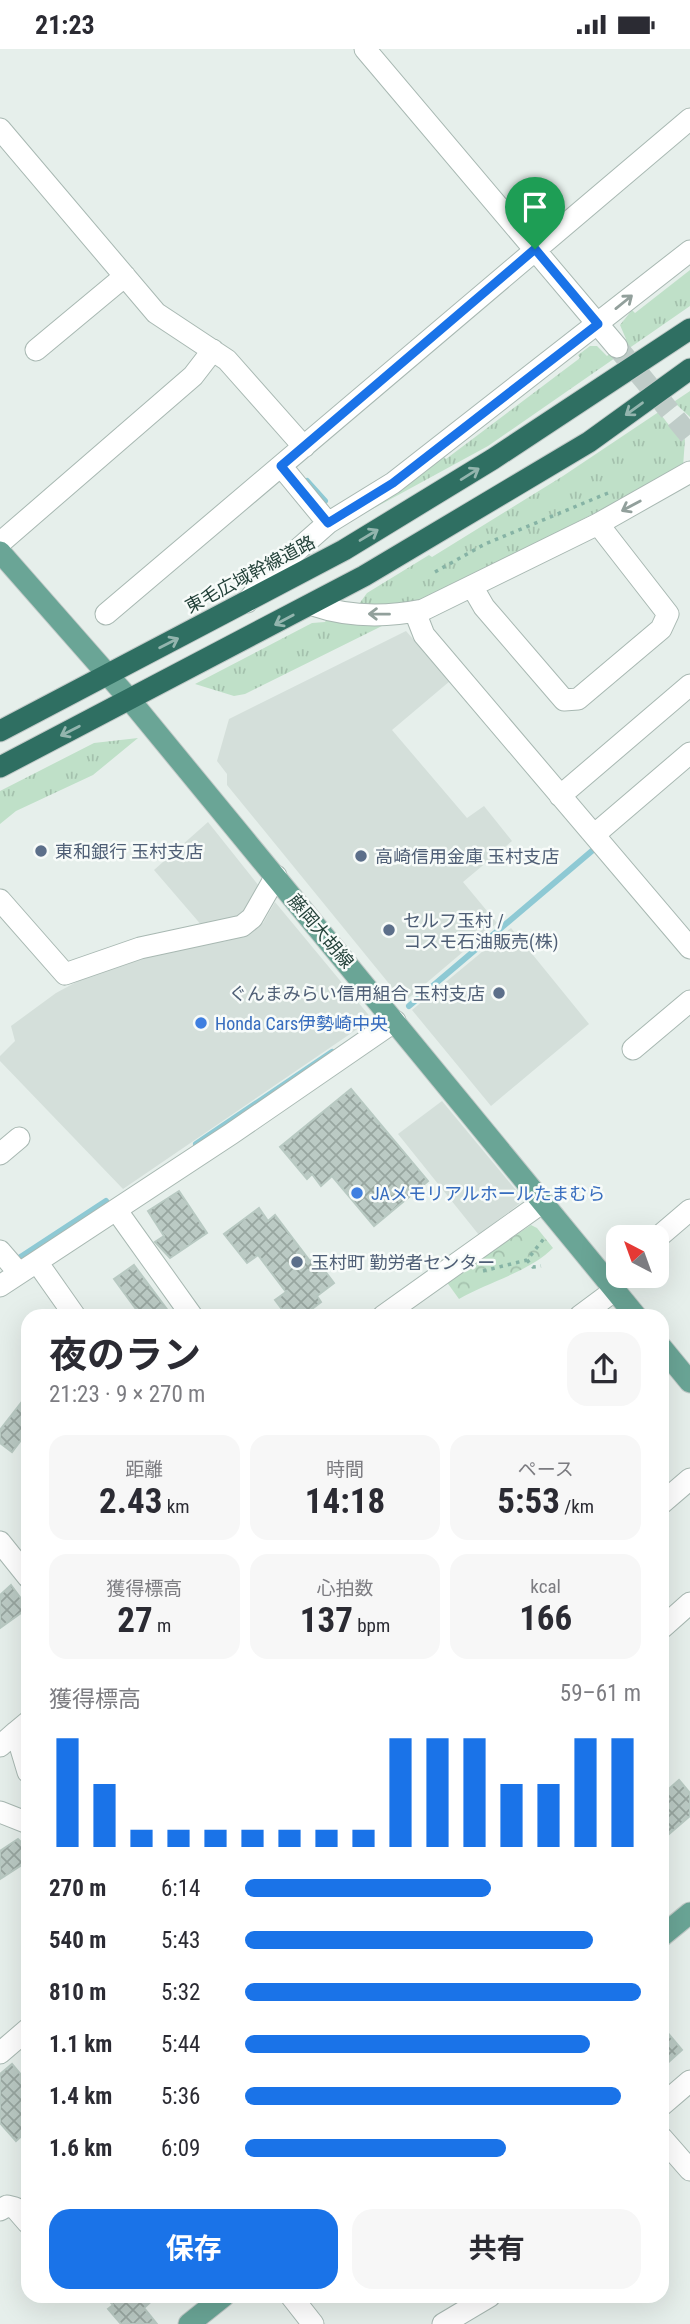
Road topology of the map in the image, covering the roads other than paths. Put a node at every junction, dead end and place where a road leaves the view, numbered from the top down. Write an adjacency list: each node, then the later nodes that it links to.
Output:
1 (365, 49): 4 (street)
2 (690, 119): 4 (street)
3 (0, 129): 6 (street)
4 (535, 249): 7 (street); 13 (street)
5 (690, 251): 7 (street, one-way to 5)
6 (125, 276): 10 (street); 11 (street)
7 (598, 324): 9 (street); 16 (street)
8 (690, 329): 21 (highway, 東毛広域幹線道路, one-way to 8)
9 (617, 347)
10 (213, 349): 13 (street); 18 (street)
11 (36, 350)
12 (690, 369): 22 (highway, one-way to 22)
13 (304, 447): 14 (street)
14 (281, 466): 16 (street); 24 (street)
15 (690, 472): 17 (street, one-way to 17)
16 (328, 523): 21 (street)
17 (598, 524): 20 (street); 20 (street)
18 (0, 543)
19 (0, 552): 25 (main road, 藤岡大胡線)
20 (473, 588): 23 (street)
21 (246, 604): 25 (highway, 東毛広域幹線道路, one-way to 21)
22 (313, 605): 23 (street, one-way to 22); 27 (highway, one-way to 27)
23 (415, 612): 31 (street)
24 (106, 614)
25 (108, 674): 27 (main road, 藤岡大胡線); 28 (highway, 東毛広域幹線道路)
26 (690, 685): 31 (street)
27 (130, 700): 30 (highway, one-way to 30); 33 (main road, 藤岡大胡線)
28 (0, 731)
29 (690, 753): 32 (street)
30 (0, 767)
31 (560, 796): 32 (street)
32 (594, 835): 35 (street)
33 (276, 876): 34 (street); 37 (main road, 藤岡大胡線)
34 (2, 905)
35 (690, 948)
36 (690, 1001): 38 (street)
37 (395, 1021): 41 (main road, 藤岡大胡線); 43 (street)
38 (633, 1049)
39 (19, 1138): 40 (street)
40 (0, 1154)
41 (543, 1202): 47 (main road, 藤岡大胡線); 53 (street)
42 (690, 1210): 44 (street)
43 (117, 1211): 46 (street); 52 (street)
44 (669, 1228)
45 (0, 1251): 46 (street)
46 (28, 1267): 48 (street); 51 (street)
47 (606, 1272)
48 (0, 1286)
49 (607, 1288): 54 (street)
50 (618, 1288): 55 (main road, 藤岡大胡線)
51 (68, 1309)
52 (187, 1309)
53 (392, 1309)
54 (587, 1309)
55 (632, 1309)
56 (669, 1357): 57 (main road)
57 (690, 1383)
58 (690, 1479): 59 (street)
59 (669, 1497)
60 (2, 1547): 61 (street)
61 (21, 1569)
62 (690, 1603): 63 (street)
63 (669, 1622)
64 (15, 1734): 65 (street)
65 (21, 1752)
66 (0, 1812): 67 (street)
67 (21, 1820)
68 (690, 1913): 69 (main road)
69 (669, 1931)
70 (21, 2035): 71 (street)
71 (0, 2053)
72 (690, 2081): 73 (street)
73 (669, 2099)
74 (669, 2146): 75 (street)
75 (690, 2170)
76 (0, 2210): 77 (street)
77 (21, 2215)
78 (215, 2303): 81 (main road)
79 (296, 2303): 82 (street)
80 (478, 2303): 83 (street)
81 (189, 2324)
82 (313, 2324)
83 (443, 2324)

